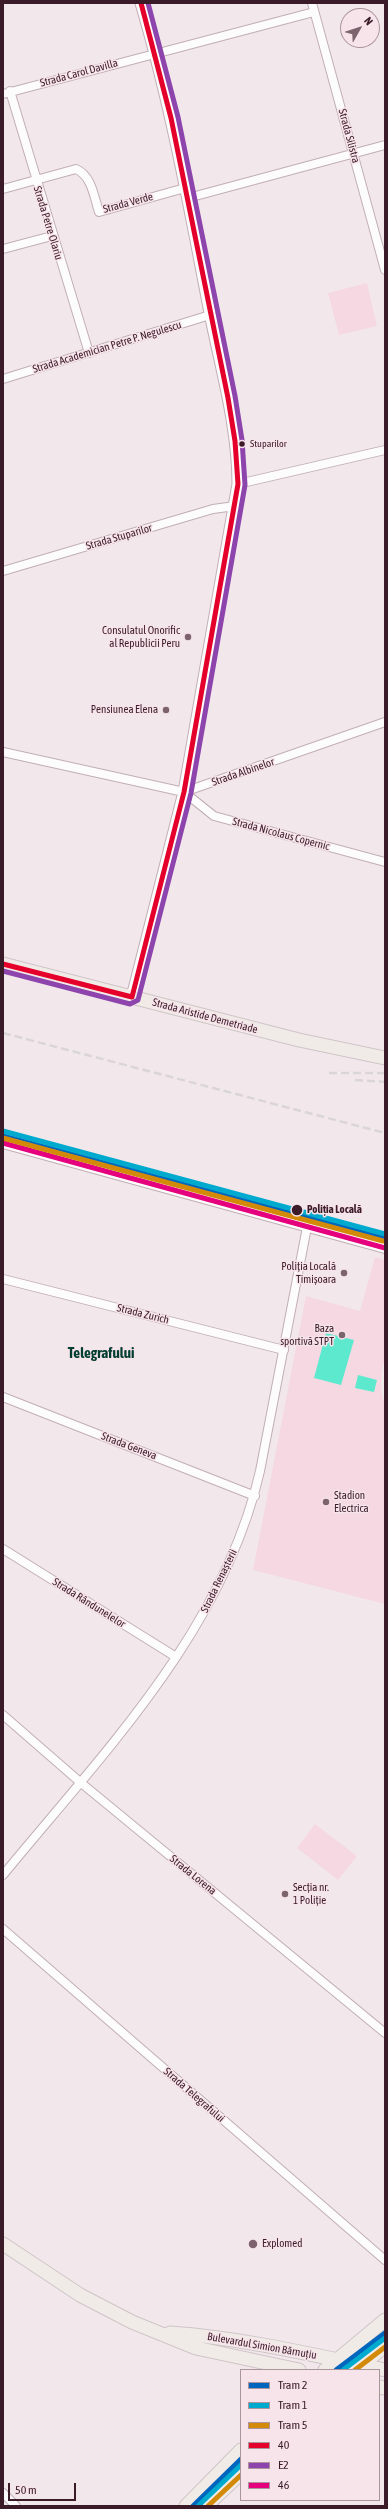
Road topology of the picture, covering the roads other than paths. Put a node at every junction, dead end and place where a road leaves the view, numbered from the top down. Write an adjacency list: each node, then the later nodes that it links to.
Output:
1 (141, 3): 4 (main road)
2 (312, 3): 3 (street, Strada Silistra)
3 (314, 12): 4 (street, Strada Carol Davilla); 7 (street, Strada Silistra)
4 (156, 52): 5 (street, Strada Carol Davilla); 10 (main road)
5 (6, 93): 8 (street, Strada Petre Olariu)
6 (385, 145): 7 (street, Strada Verde)
7 (354, 154): 10 (street, Strada Verde); 13 (street, Strada Silistra)
8 (35, 181): 9 (street, Strada Verde); 10 (street, Strada Verde); 11 (street, Strada Petre Olariu)
9 (3, 189)
10 (187, 193): 14 (main road)
11 (52, 236): 12 (street); 15 (street, Strada Petre Olariu)
12 (3, 249)
13 (385, 270)
14 (210, 315): 15 (street, Strada Academician Petre P. Negulescu); 18 (main road)
15 (89, 353): 16 (street, Strada Academician Petre P. Negulescu)
16 (3, 379)
17 (385, 450): 18 (street)
18 (238, 484): 19 (main road)
19 (235, 506): 20 (street, Strada Stuparilor); 23 (main road)
20 (3, 570)
21 (385, 722): 23 (street, Strada Albinelor)
22 (3, 752): 23 (street)
23 (184, 792): 24 (street, Strada Nicolaus Copernic); 26 (main road)
24 (385, 862)
25 (3, 964): 26 (main road, Strada Aristide Demetriade)
26 (132, 997): 27 (main road, Strada Aristide Demetriade)
27 (385, 1058)
28 (3, 1143): 29 (street)
29 (307, 1227): 30 (street); 32 (street, Strada Renașterii)
30 (385, 1248)
31 (3, 1279): 32 (street, Strada Zurich)
32 (284, 1350): 34 (street, Strada Renașterii)
33 (3, 1397): 34 (street, Strada Geneva)
34 (254, 1496): 36 (street, Strada Renașterii)
35 (3, 1549): 36 (street, Strada Rândunelelor)
36 (176, 1657): 38 (street, Strada Renașterii)
37 (3, 1715): 38 (street, Strada Lorena)
38 (80, 1782): 39 (street, Strada Renașterii); 41 (street, Strada Lorena)
39 (3, 1875)
40 (3, 1929): 43 (street, Strada Telegrafului)
41 (385, 2033)
42 (3, 2244): 45 (main road, Bulevardul Simion Bărnuțiu)
43 (385, 2260)
44 (385, 2320): 47 (main road)
45 (162, 2332): 47 (main road, Bulevardul Simion Bărnuțiu); 48 (main road, Bulevardul Simion Bărnuțiu)
46 (385, 2346): 49 (main road)
47 (337, 2360): 49 (main road, Bulevardul Simion Bărnuțiu); 51 (main road)
48 (267, 2366): 50 (main road, Bulevardul Simion Bărnuțiu)
49 (359, 2368): 52 (main road, Bulevardul Simion Bărnuțiu)
50 (291, 2369)
51 (326, 2369)
52 (372, 2369)
53 (240, 2451): 57 (main road)
54 (240, 2474): 58 (main road)
55 (3, 2493): 56 (street)
56 (16, 2506)
57 (186, 2506)
58 (206, 2506)

